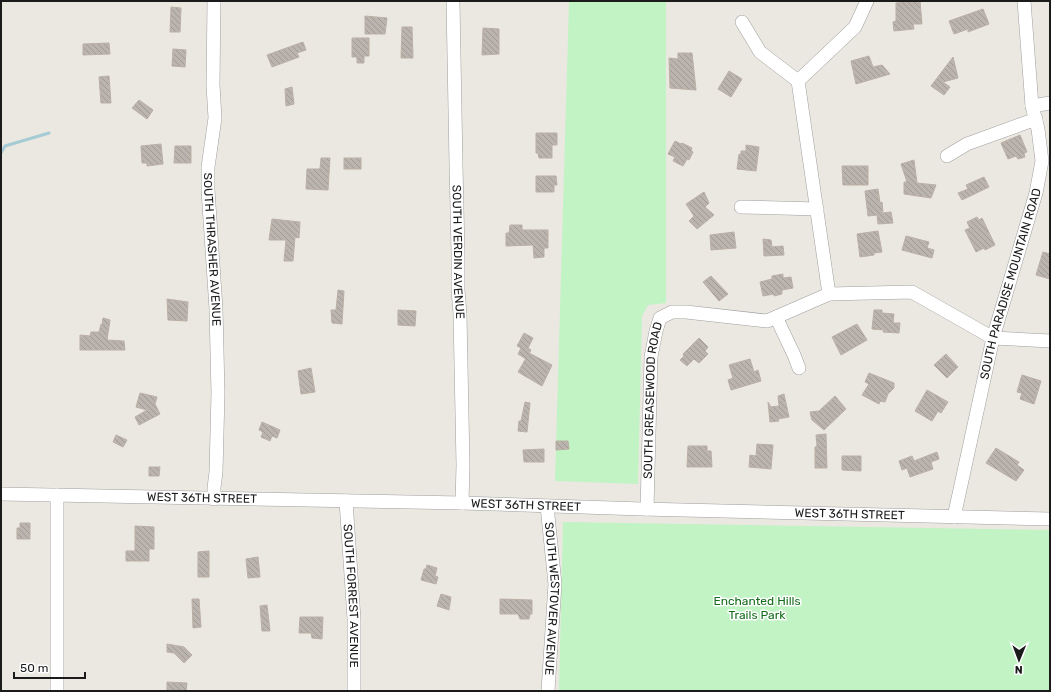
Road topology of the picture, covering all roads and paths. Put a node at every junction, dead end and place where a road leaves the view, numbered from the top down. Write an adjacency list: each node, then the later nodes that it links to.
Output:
1 (214, 1): 21 (street, SOUTH THRASHER AVENUE)
2 (453, 1): 23 (street, SOUTH VERDIN AVENUE)
3 (867, 1): 6 (street)
4 (1024, 1): 8 (street, SOUTH PARADISE MOUNTAIN ROAD)
5 (742, 22): 6 (street)
6 (798, 81): 13 (street)
7 (1050, 103): 8 (street)
8 (1032, 106): 9 (street, SOUTH PARADISE MOUNTAIN ROAD)
9 (1036, 120): 10 (street); 11 (street, SOUTH PARADISE MOUNTAIN ROAD)
10 (947, 156)
11 (1046, 162): 16 (street, SOUTH PARADISE MOUNTAIN ROAD)
12 (741, 207): 13 (street)
13 (818, 209): 14 (street)
14 (829, 294): 15 (street, SOUTH GREASEWOOD ROAD); 16 (street)
15 (776, 317): 18 (street); 25 (street, SOUTH GREASEWOOD ROAD)
16 (992, 338): 17 (street); 26 (street, SOUTH PARADISE MOUNTAIN ROAD)
17 (1050, 341)
18 (799, 368)
19 (1, 494): 20 (street, WEST 36TH STREET)
20 (57, 495): 21 (street, WEST 36TH STREET); 28 (street)
21 (214, 499): 22 (street, WEST 36TH STREET)
22 (346, 501): 23 (street, WEST 36TH STREET); 29 (street, SOUTH FORREST AVENUE)
23 (462, 503): 24 (street, WEST 36TH STREET)
24 (547, 506): 25 (street, WEST 36TH STREET); 30 (street, SOUTH WESTOVER AVENUE)
25 (647, 510): 26 (street, WEST 36TH STREET)
26 (954, 518): 27 (street, WEST 36TH STREET)
27 (1050, 519)
28 (57, 691)
29 (354, 691)
30 (548, 691)

